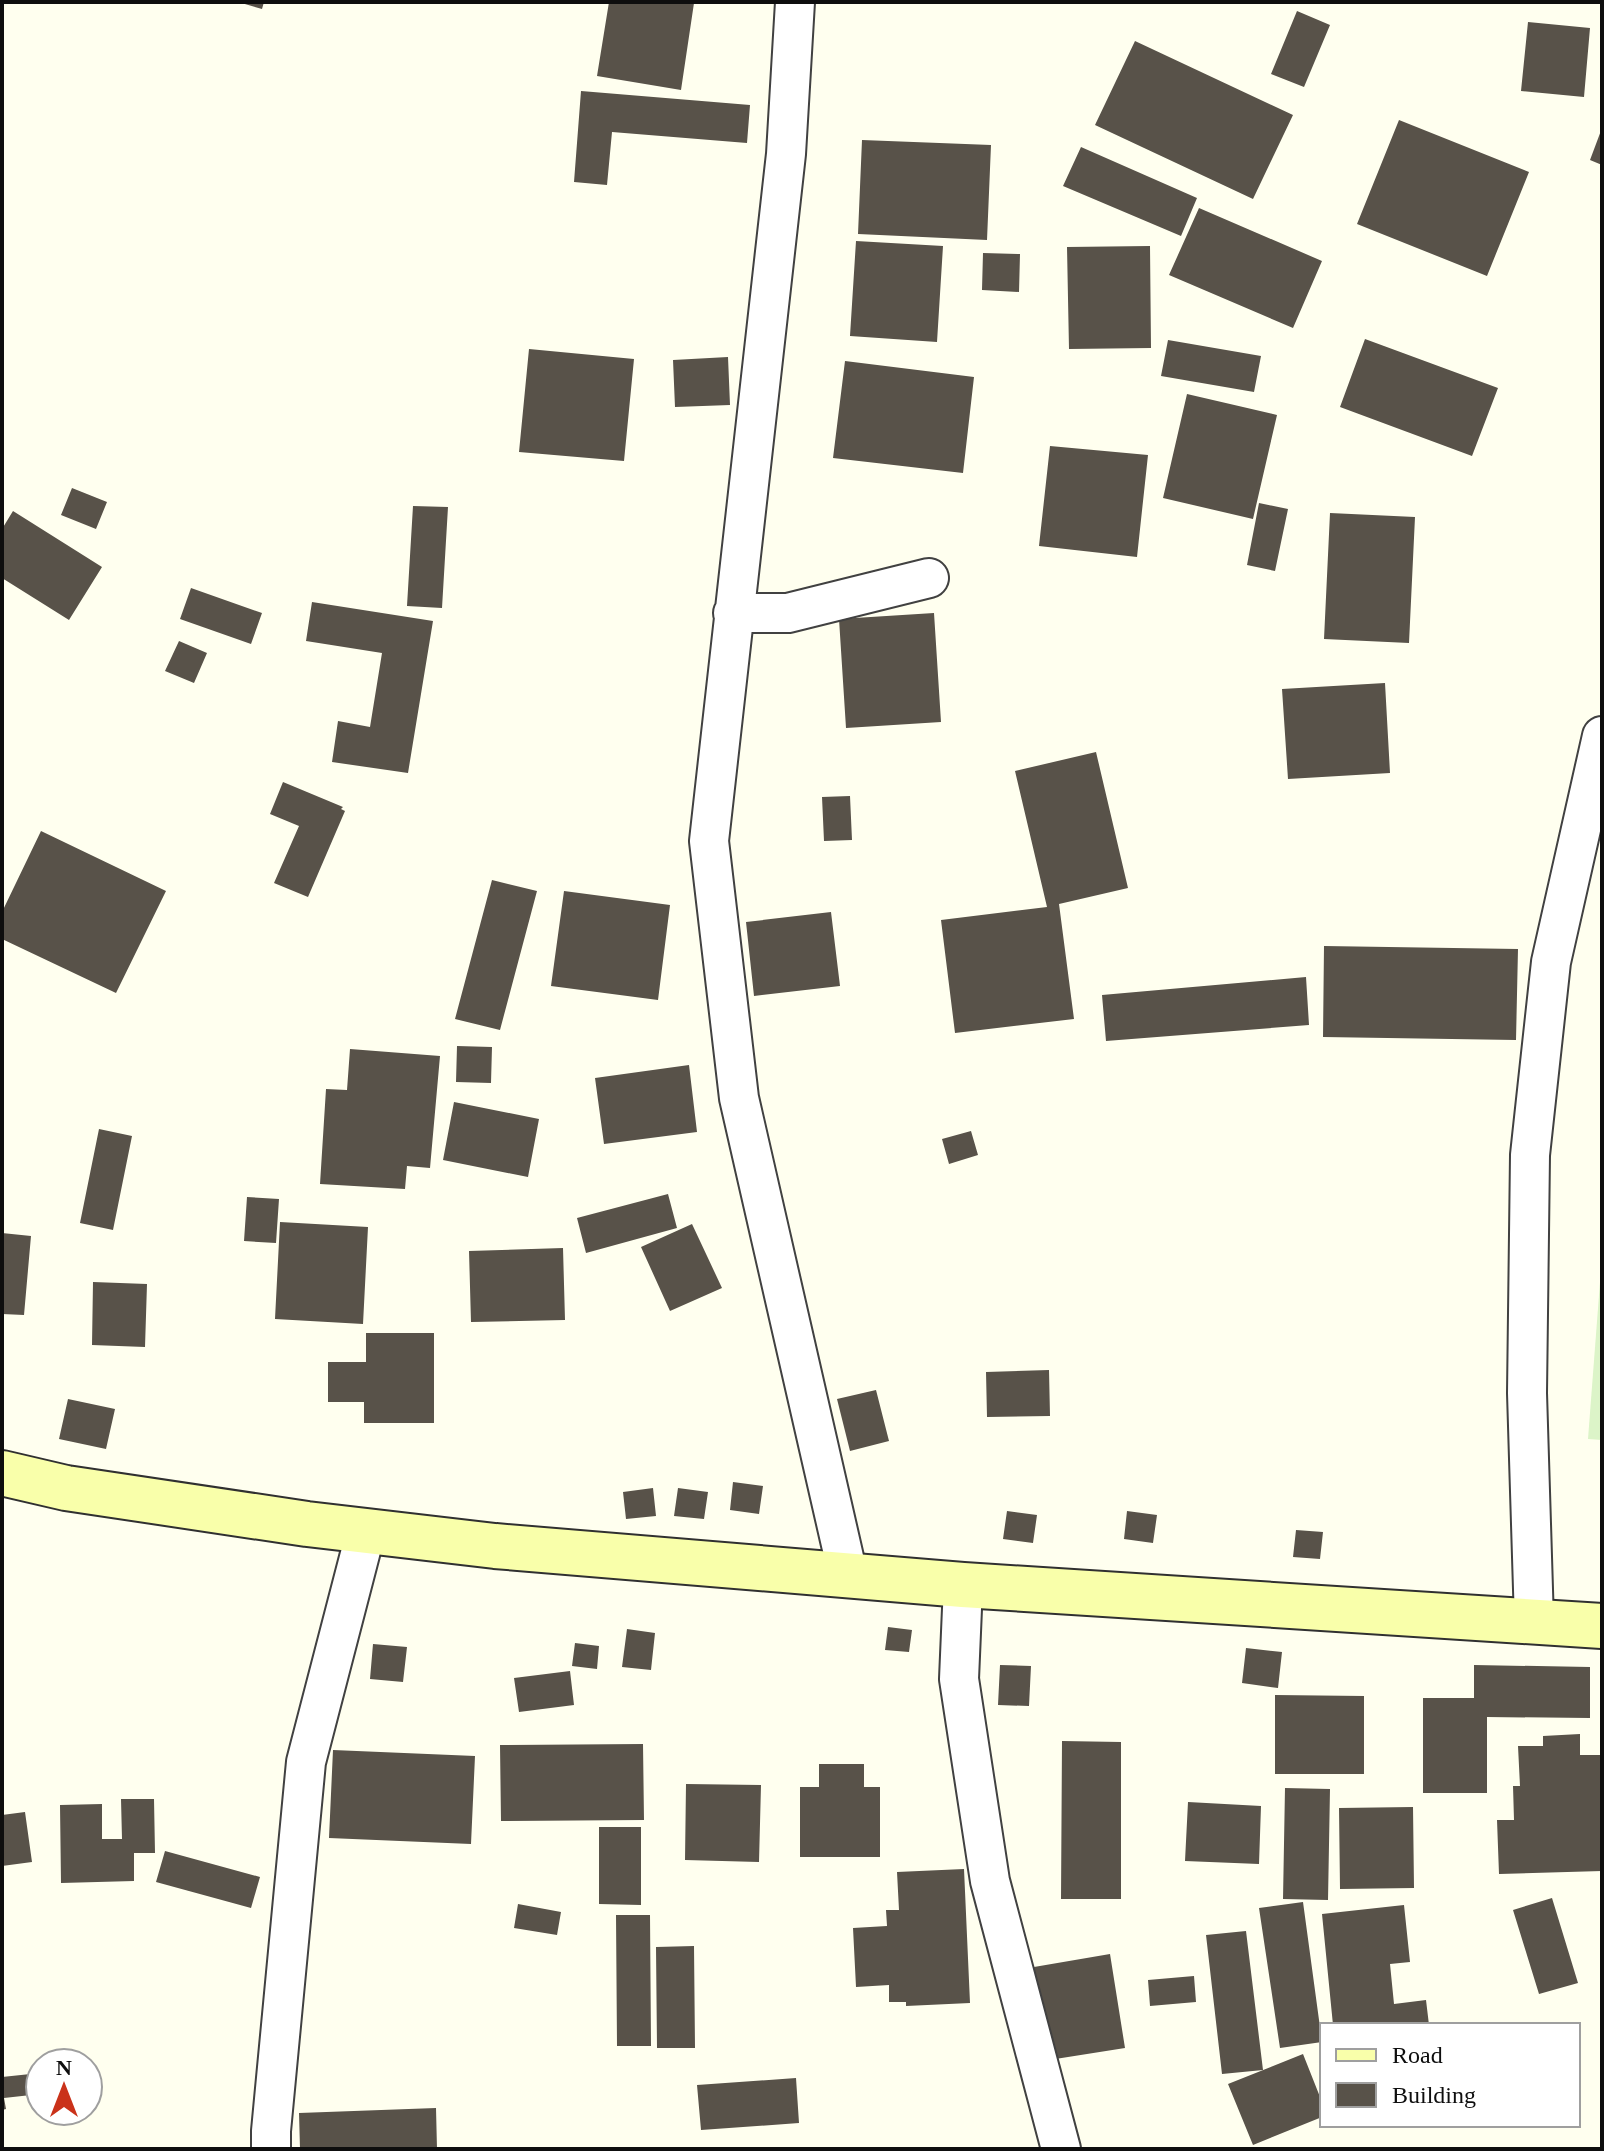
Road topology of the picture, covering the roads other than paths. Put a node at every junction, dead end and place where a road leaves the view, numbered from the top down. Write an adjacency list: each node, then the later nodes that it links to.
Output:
1 (795, 2): 3 (street)
2 (929, 578): 3 (street)
3 (733, 613): 7 (street)
4 (1602, 736): 9 (street)
5 (2, 1473): 6 (main road)
6 (366, 1531): 7 (main road); 11 (street)
7 (848, 1575): 8 (main road)
8 (963, 1585): 9 (main road); 12 (street)
9 (1534, 1622): 10 (main road)
10 (1602, 1626)
11 (271, 2149)
12 (1061, 2149)

